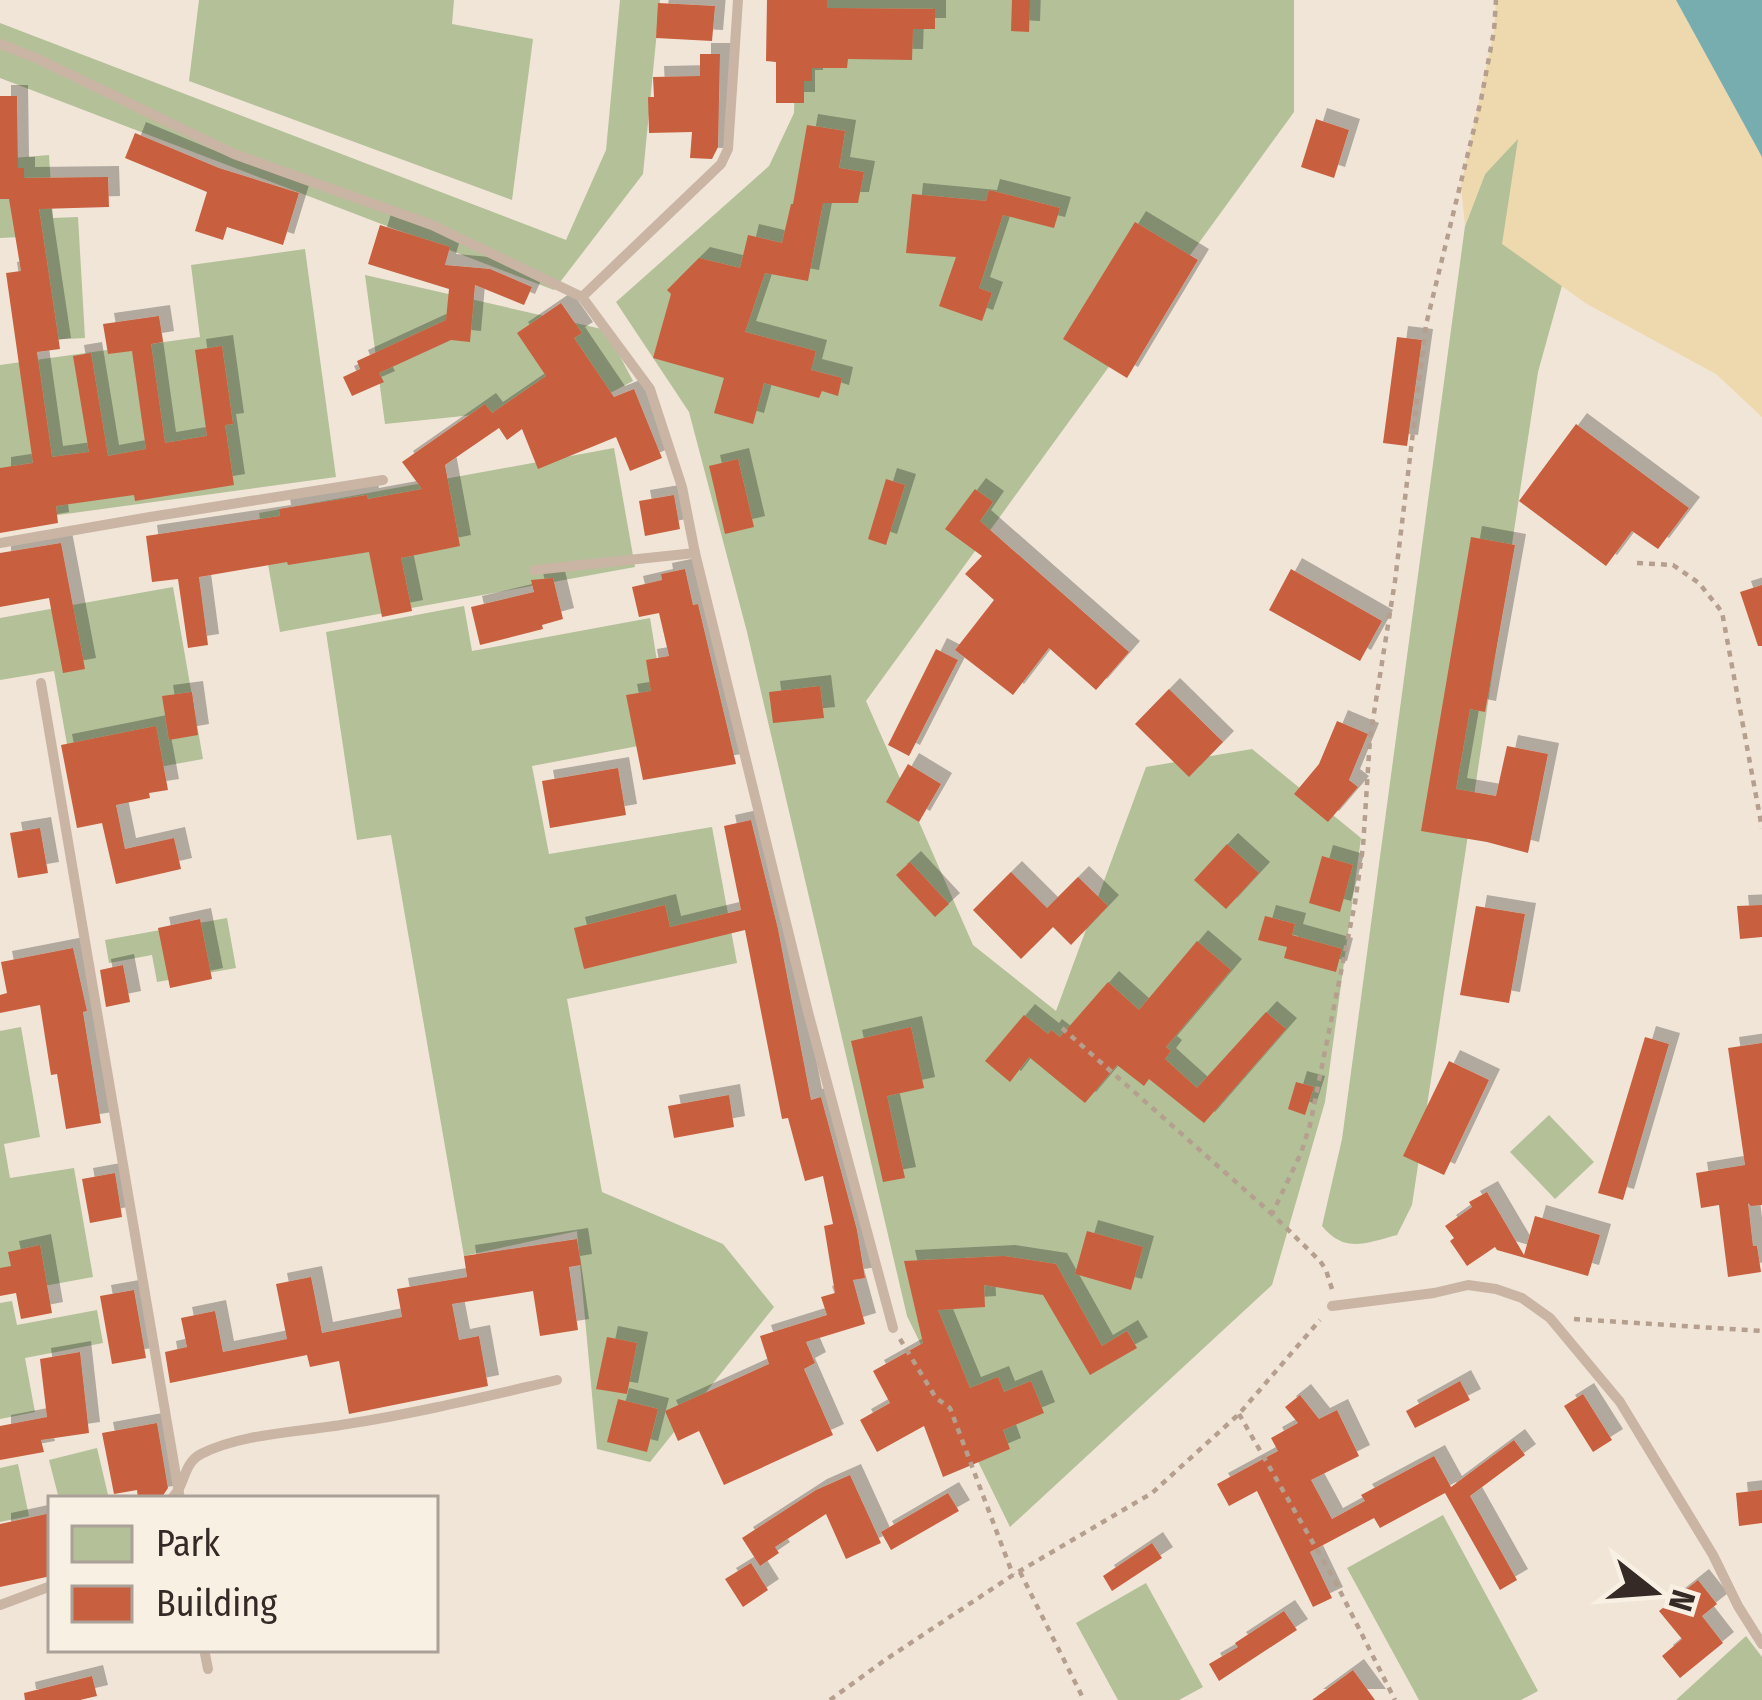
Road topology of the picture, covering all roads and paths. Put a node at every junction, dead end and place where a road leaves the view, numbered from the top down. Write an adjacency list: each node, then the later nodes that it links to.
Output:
1 (738, 0): 4 (lane)
2 (1496, 0): 13 (path)
3 (0, 44): 4 (lane)
4 (582, 297): 7 (lane)
5 (383, 480): 6 (lane)
6 (0, 543)
7 (695, 554): 9 (lane); 16 (lane)
8 (1637, 563): 11 (path)
9 (533, 570)
10 (41, 683): 20 (lane)
11 (1762, 828)
12 (1062, 1028): 13 (path)
13 (1272, 1214): 14 (path)
14 (1332, 1306): 15 (lane); 19 (path)
15 (1550, 1318): 17 (path); 25 (lane)
16 (893, 1328): 22 (path)
17 (1762, 1331)
18 (557, 1380): 21 (lane)
19 (1239, 1414): 22 (path); 30 (path)
20 (176, 1496)
21 (176, 1496)
22 (1017, 1574): 28 (path); 29 (path)
23 (48, 1587): 24 (lane)
24 (0, 1604)
25 (1762, 1644)
26 (205, 1652): 27 (lane)
27 (208, 1669)
28 (830, 1700)
29 (1084, 1700)
30 (1395, 1700)

